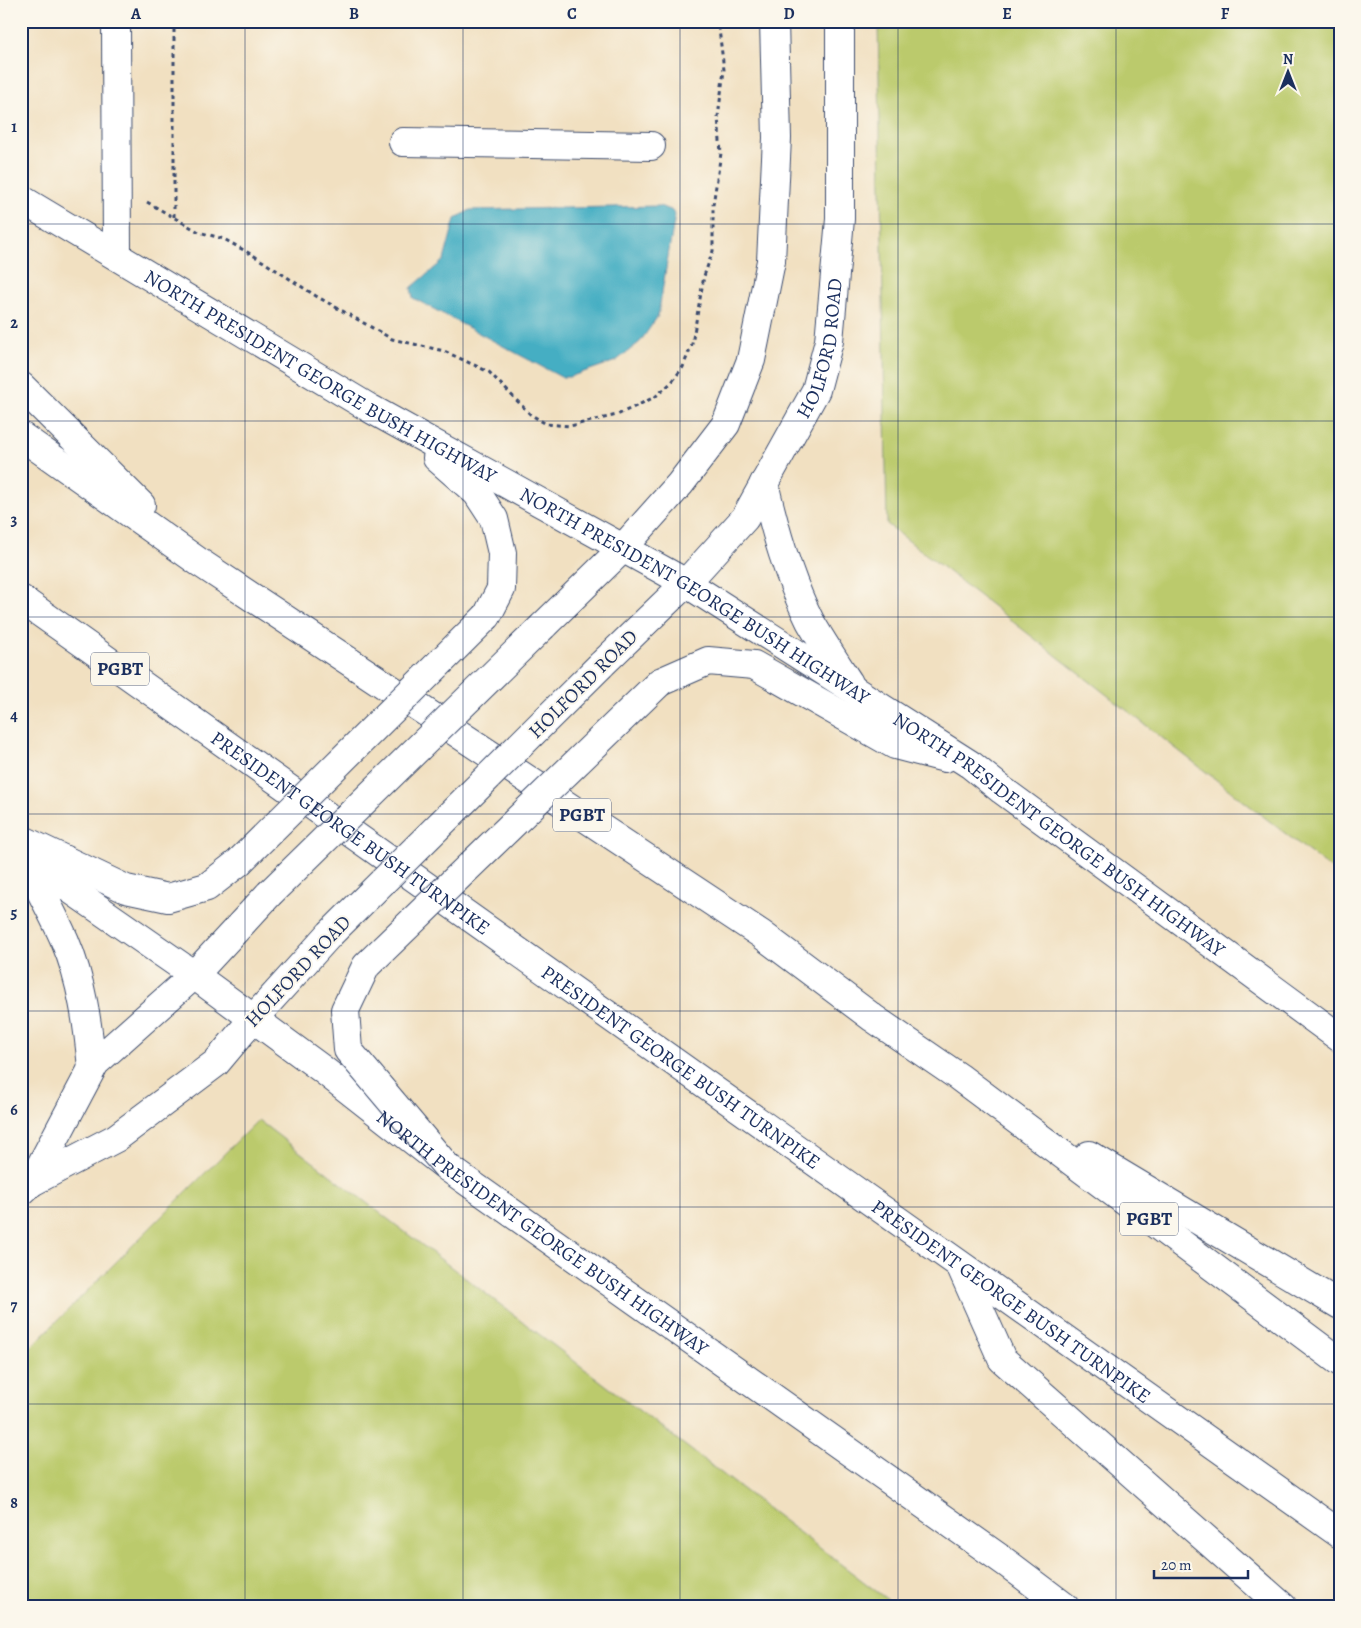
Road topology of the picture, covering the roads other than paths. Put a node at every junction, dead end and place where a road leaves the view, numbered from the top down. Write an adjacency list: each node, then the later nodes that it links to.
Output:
1 (116, 21): 7 (main road)
2 (774, 21): 12 (main road, HOLFORD ROAD)
3 (840, 21): 11 (main road, HOLFORD ROAD)
4 (402, 142): 5 (main road)
5 (651, 146)
6 (21, 199): 7 (main road, NORTH PRESIDENT GEORGE BUSH HIGHWAY)
7 (117, 256): 9 (main road, NORTH PRESIDENT GEORGE BUSH HIGHWAY)
8 (21, 386): 13 (main road)
9 (396, 421): 12 (main road, NORTH PRESIDENT GEORGE BUSH HIGHWAY); 18 (main road, bridge)
10 (21, 436): 13 (main road, PGBT)
11 (764, 483): 14 (main road, HOLFORD ROAD); 16 (main road)
12 (622, 548): 14 (main road, NORTH PRESIDENT GEORGE BUSH HIGHWAY); 19 (main road, HOLFORD ROAD, bridge)
13 (199, 562): 23 (main road, PGBT)
14 (686, 583): 16 (main road, NORTH PRESIDENT GEORGE BUSH HIGHWAY); 20 (main road, HOLFORD ROAD, bridge)
15 (21, 599): 26 (main road, PRESIDENT GEORGE BUSH TURNPIKE / PGBT)
16 (852, 689): 17 (main road, NORTH PRESIDENT GEORGE BUSH HIGHWAY)
17 (971, 765): 21 (main road, NORTH PRESIDENT GEORGE BUSH HIGHWAY); 24 (main road, bridge)
18 (22, 850): 19 (main road, NORTH PRESIDENT GEORGE BUSH HIGHWAY); 22 (main road)
19 (194, 975): 20 (main road, NORTH PRESIDENT GEORGE BUSH HIGHWAY); 22 (main road, HOLFORD ROAD)
20 (252, 1019): 24 (main road, NORTH PRESIDENT GEORGE BUSH HIGHWAY); 25 (main road, HOLFORD ROAD)
21 (1340, 1038)
22 (92, 1068): 25 (main road, HOLFORD ROAD)
23 (959, 1077): 27 (main road); 28 (main road, PGBT)
24 (447, 1167): 30 (main road, NORTH PRESIDENT GEORGE BUSH HIGHWAY)
25 (26, 1187)
26 (961, 1265): 29 (main road, PRESIDENT GEORGE BUSH TURNPIKE / PGBT); 31 (main road)
27 (1340, 1305)
28 (1340, 1362)
29 (1340, 1534)
30 (1065, 1607)
31 (1284, 1607)

